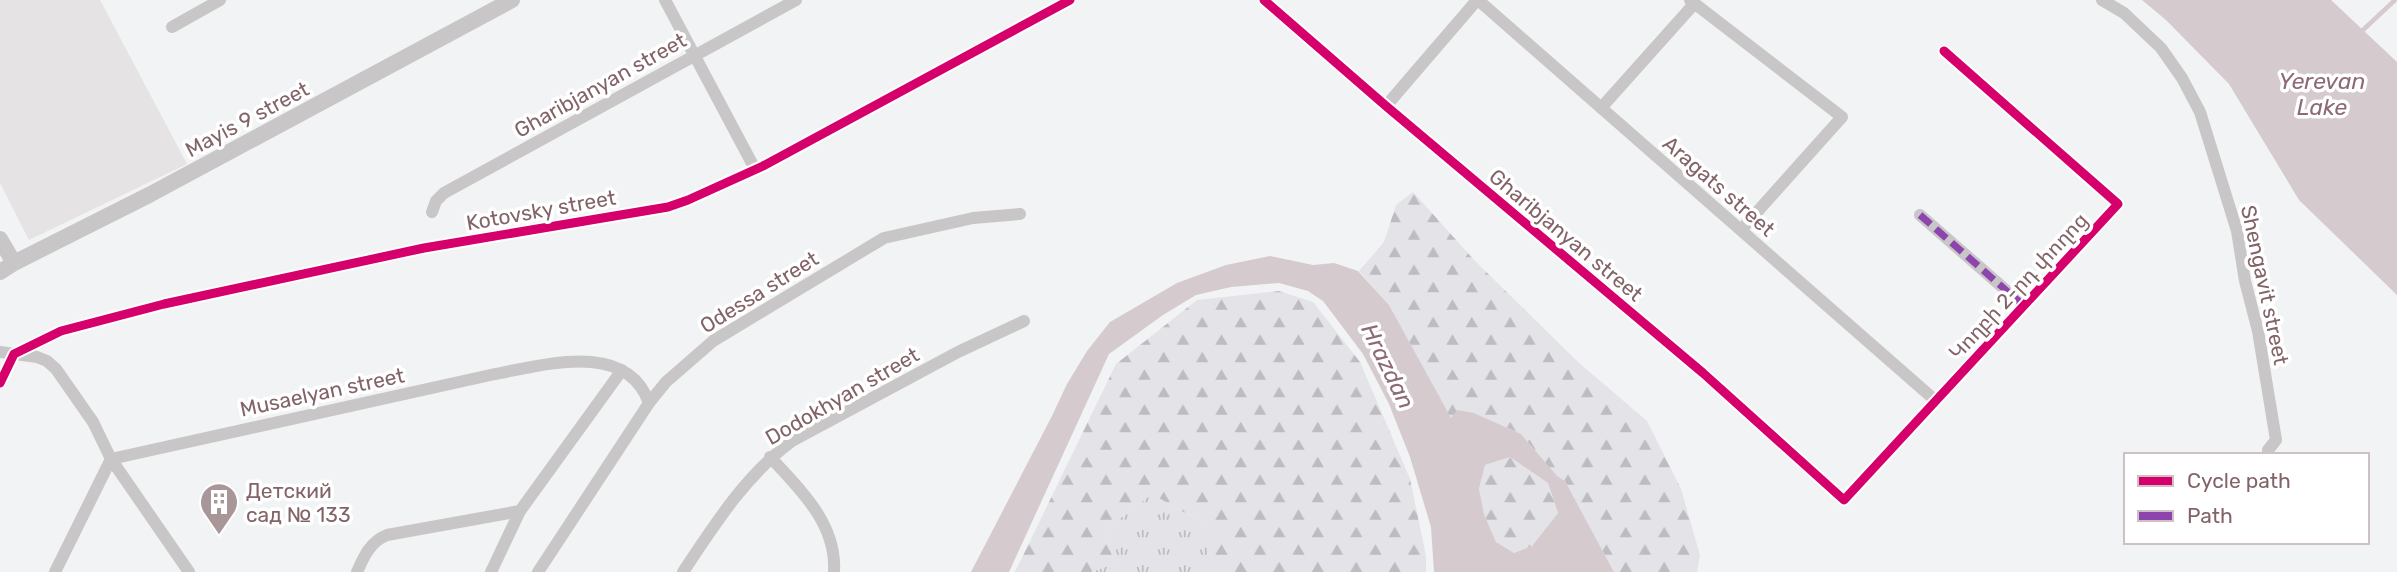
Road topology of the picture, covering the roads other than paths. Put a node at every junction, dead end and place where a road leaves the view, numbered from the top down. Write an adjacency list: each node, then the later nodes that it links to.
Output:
1 (220, 0): 10 (street)
2 (512, 0): 21 (street, Mayis 9 street)
3 (665, 0): 12 (street)
4 (796, 0): 12 (street, Gharibjanyan street)
5 (1070, 0): 15 (street, Kotovsky street)
6 (1264, 0): 13 (street, Gharibjanyan street)
7 (1477, 0): 13 (street); 14 (street, Aragats street)
8 (2102, 0): 30 (street, Shengavit street)
9 (1692, 2): 14 (street); 19 (street)
10 (172, 27)
11 (1944, 51): 22 (street, Կողբի 2-րդ փողոց)
12 (694, 55): 15 (street); 16 (street, Gharibjanyan street)
13 (1385, 106): 33 (street, Gharibjanyan street)
14 (1601, 108): 19 (street, Aragats street)
15 (755, 169): 25 (street, Kotovsky street)
16 (432, 212)
17 (1020, 214): 29 (street, Odessa street)
18 (1920, 215): 22 (street)
19 (1741, 230): 28 (street, Aragats street)
20 (0, 239): 21 (street)
21 (7, 268)
22 (2024, 306): 28 (street, Կողբի 2-րդ փողոց)
23 (1024, 321): 31 (street, Dodokhyan street)
24 (0, 352): 25 (street)
25 (14, 354): 27 (street); 32 (street)
26 (622, 370): 29 (street); 32 (street, Musaelyan street); 34 (street)
27 (0, 383)
28 (1936, 401): 33 (street, Կողբի 2-րդ փողոց)
29 (649, 403): 39 (street, Odessa street)
30 (2268, 450)
31 (771, 453): 40 (street, Dodokhyan street); 41 (street)
32 (111, 459): 35 (street); 36 (street)
33 (1844, 500)
34 (520, 511): 37 (street); 38 (street)
35 (55, 572)
36 (189, 572)
37 (356, 572)
38 (491, 572)
39 (538, 572)
40 (683, 572)
41 (834, 572)

